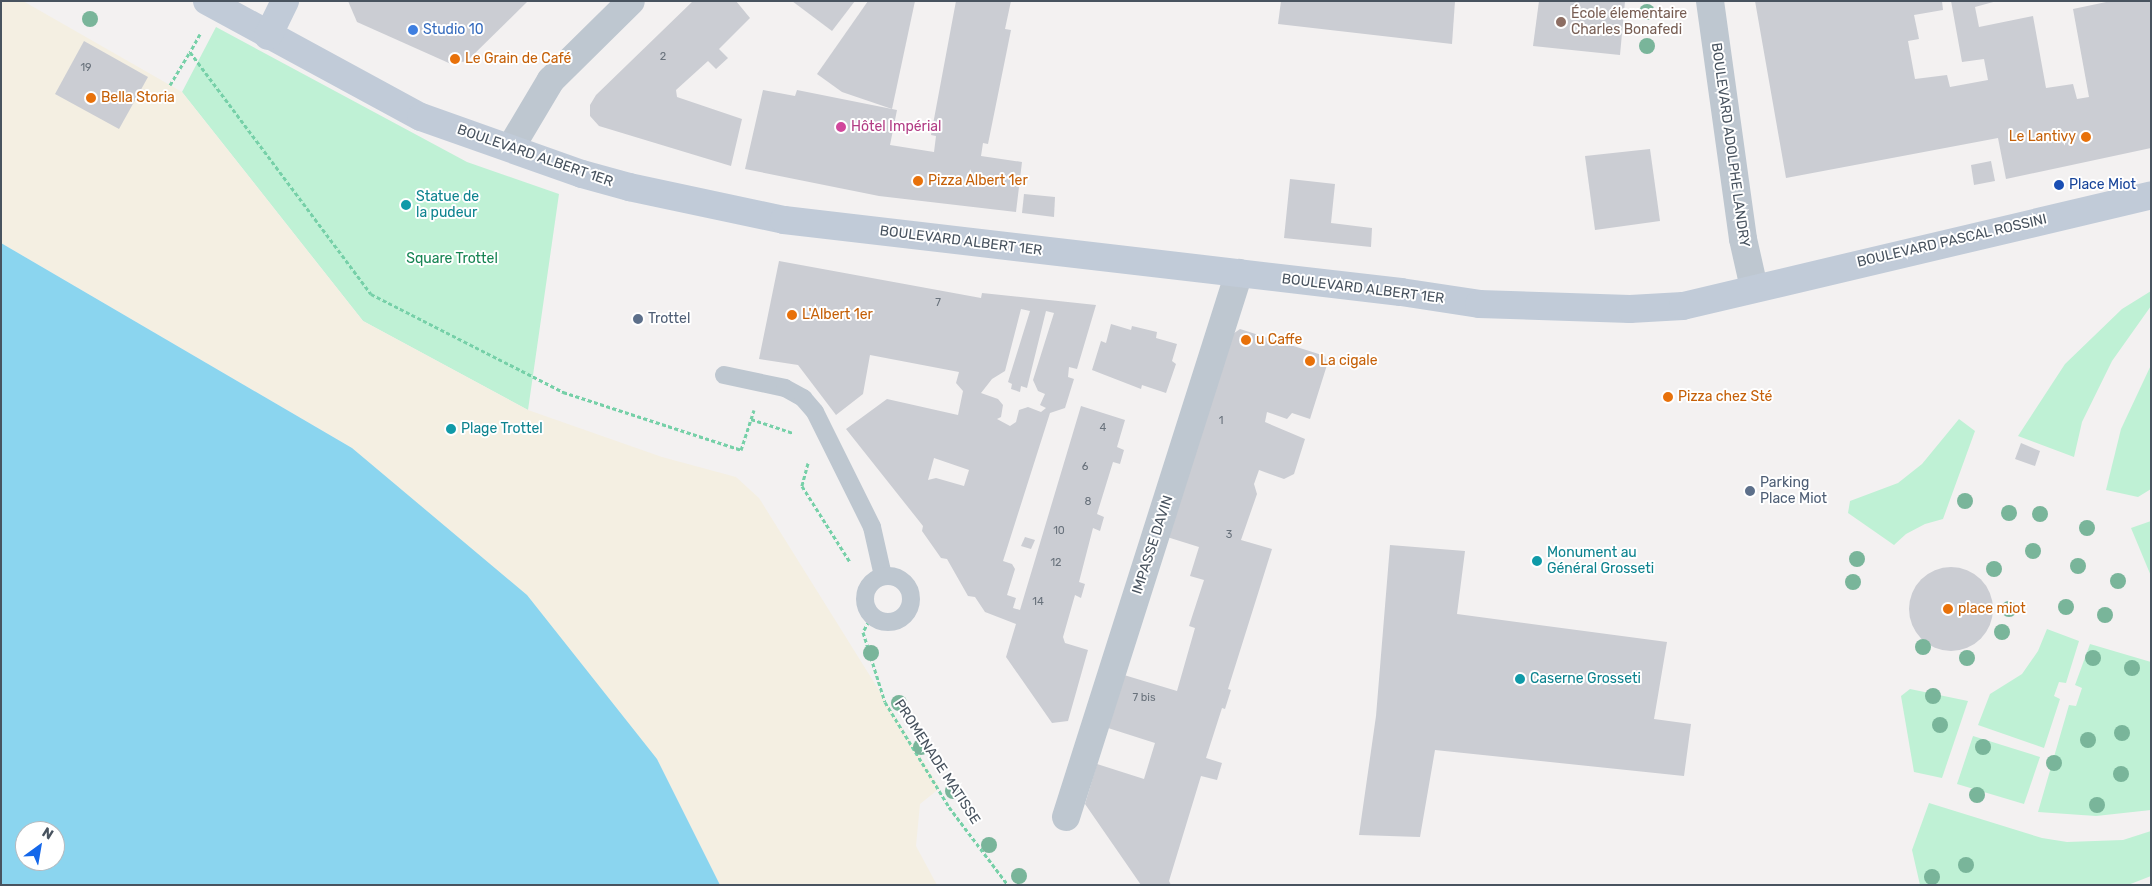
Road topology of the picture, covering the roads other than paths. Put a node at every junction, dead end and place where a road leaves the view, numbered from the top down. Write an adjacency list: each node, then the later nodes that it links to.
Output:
1 (207, 1): 5 (main road, BOULEVARD ALBERT 1ER)
2 (285, 1): 5 (main road)
3 (631, 1): 6 (street)
4 (1710, 1): 9 (street, BOULEVARD ADOLPHE LANDRY)
5 (268, 36): 6 (main road, BOULEVARD ALBERT 1ER)
6 (510, 147): 8 (main road, BOULEVARD ALBERT 1ER)
7 (2151, 195): 9 (main road, BOULEVARD PASCAL ROSSINI)
8 (1239, 274): 9 (main road, BOULEVARD ALBERT 1ER); 12 (street, IMPASSE DAVIN)
9 (1754, 288)
10 (724, 375): 11 (lane)
11 (876, 581): 11 (lane)
12 (1066, 817)

